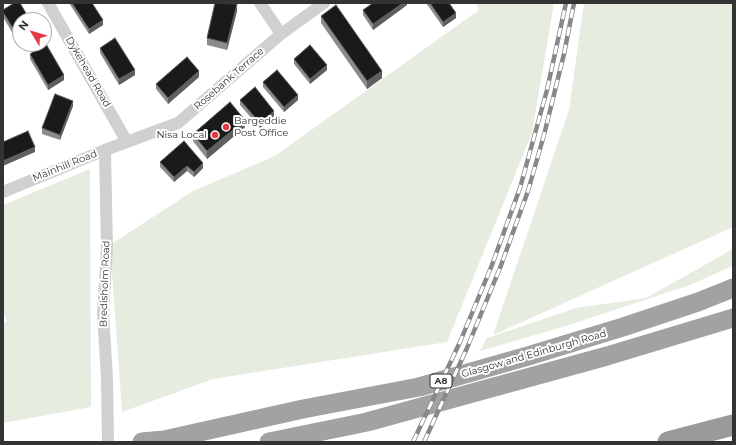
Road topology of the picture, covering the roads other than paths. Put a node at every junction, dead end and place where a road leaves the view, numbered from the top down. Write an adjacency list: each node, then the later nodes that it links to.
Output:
1 (48, 3): 5 (street, Dykehead Road)
2 (260, 3): 4 (street)
3 (324, 3): 4 (street, Rosebank Terrace)
4 (281, 34): 5 (street, Rosebank Terrace)
5 (127, 142): 6 (street, Mainhill Road)
6 (105, 150): 7 (street, Mainhill Road); 12 (street, Bredisholm Road)
7 (3, 192)
8 (733, 288): 13 (highway, Glasgow and Edinburgh Road / A8)
9 (733, 318): 14 (highway, Glasgow and Edinburgh Road / A8)
10 (733, 425): 15 (highway)
11 (733, 435): 16 (highway)
12 (108, 442)
13 (142, 442)
14 (269, 442)
15 (668, 442)
16 (713, 442)

